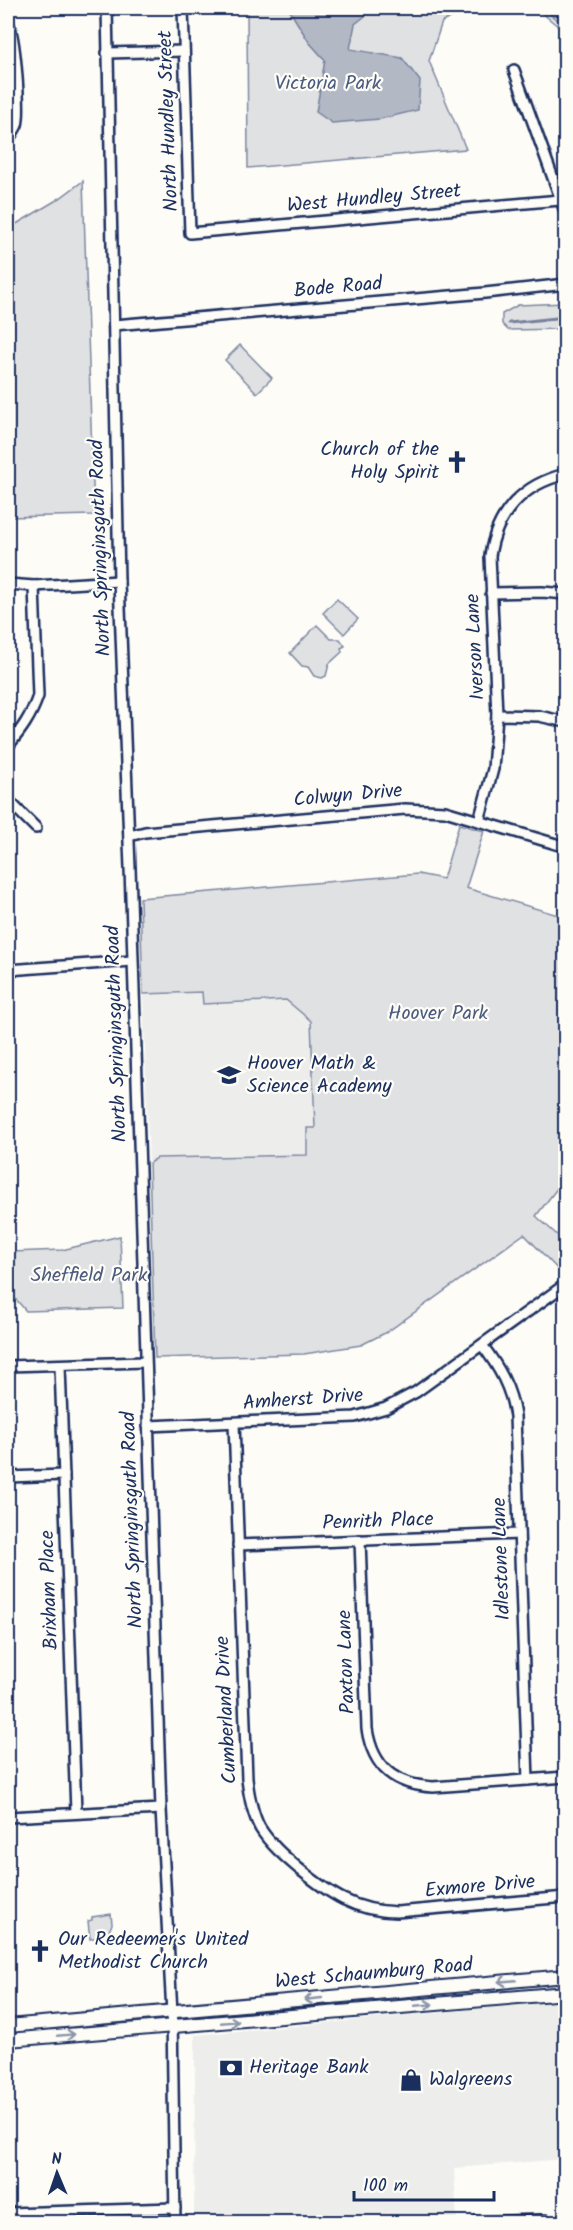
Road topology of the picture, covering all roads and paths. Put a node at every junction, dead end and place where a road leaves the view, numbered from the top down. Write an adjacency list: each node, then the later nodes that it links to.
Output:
1 (107, 8): 5 (street)
2 (183, 8): 4 (street, North Hundley Street)
3 (8, 23): 7 (street)
4 (184, 51): 5 (street); 10 (street, North Hundley Street)
5 (107, 53): 12 (street, North Springinsguth Road)
6 (514, 70): 8 (street)
7 (8, 141)
8 (560, 200): 9 (street); 10 (street, West Hundley Street)
9 (566, 214)
10 (190, 233)
11 (566, 284): 12 (street, Bode Road)
12 (114, 325): 14 (street, North Springinsguth Road)
13 (566, 474): 17 (street, Iverson Lane)
14 (118, 581): 16 (street); 25 (street, North Springinsguth Road)
15 (8, 584): 16 (street)
16 (34, 586): 21 (street)
17 (491, 593): 18 (street); 19 (street, Iverson Lane)
18 (566, 594)
19 (497, 715): 20 (street); 23 (street, Iverson Lane)
20 (566, 722)
21 (8, 746)
22 (8, 800): 24 (street)
23 (479, 821): 25 (street, Colwyn Drive); 26 (street, Colwyn Drive)
24 (36, 828)
25 (129, 836): 27 (street, North Springinsguth Road)
26 (566, 847)
27 (132, 961): 28 (street); 31 (street, North Springinsguth Road)
28 (8, 970)
29 (566, 1284): 30 (street, Amherst Drive)
30 (482, 1345): 34 (street, Amherst Drive); 38 (street, Idlestone Lane)
31 (145, 1362): 33 (street); 35 (street, North Springinsguth Road)
32 (8, 1366): 33 (street)
33 (60, 1366): 36 (street, Brixham Place)
34 (234, 1423): 35 (street, Amherst Drive); 40 (street, Cumberland Drive)
35 (148, 1426): 43 (street, North Springinsguth Road)
36 (64, 1476): 37 (street); 44 (street, Brixham Place)
37 (8, 1477)
38 (519, 1534): 39 (street, Penrith Place); 42 (street, Idlestone Lane)
39 (360, 1540): 40 (street, Penrith Place); 42 (street, Paxton Lane)
40 (238, 1545): 47 (street, Cumberland Drive)
41 (566, 1777): 42 (street)
42 (528, 1780)
43 (161, 1809): 44 (street); 50 (street, North Springinsguth Road)
44 (76, 1812): 45 (street)
45 (8, 1817)
46 (566, 1897): 47 (street, Exmore Drive)
47 (397, 1912)
48 (566, 1976): 50 (main road, West Schaumburg Road, one-way to 50)
49 (566, 1993): 52 (main road, West Schaumburg Road, one-way to 49)
50 (172, 2013): 51 (main road, West Schaumburg Road); 52 (street, North Springinsguth Road)
51 (8, 2026)
52 (172, 2026): 53 (main road, West Schaumburg Road, one-way to 52); 54 (street, North Springinsguth Road)
53 (8, 2040)
54 (175, 2208): 55 (street); 56 (street, North Springinsguth Road)
55 (8, 2213)
56 (175, 2223)
57 (476, 2223): 58 (street)
58 (560, 2223)

